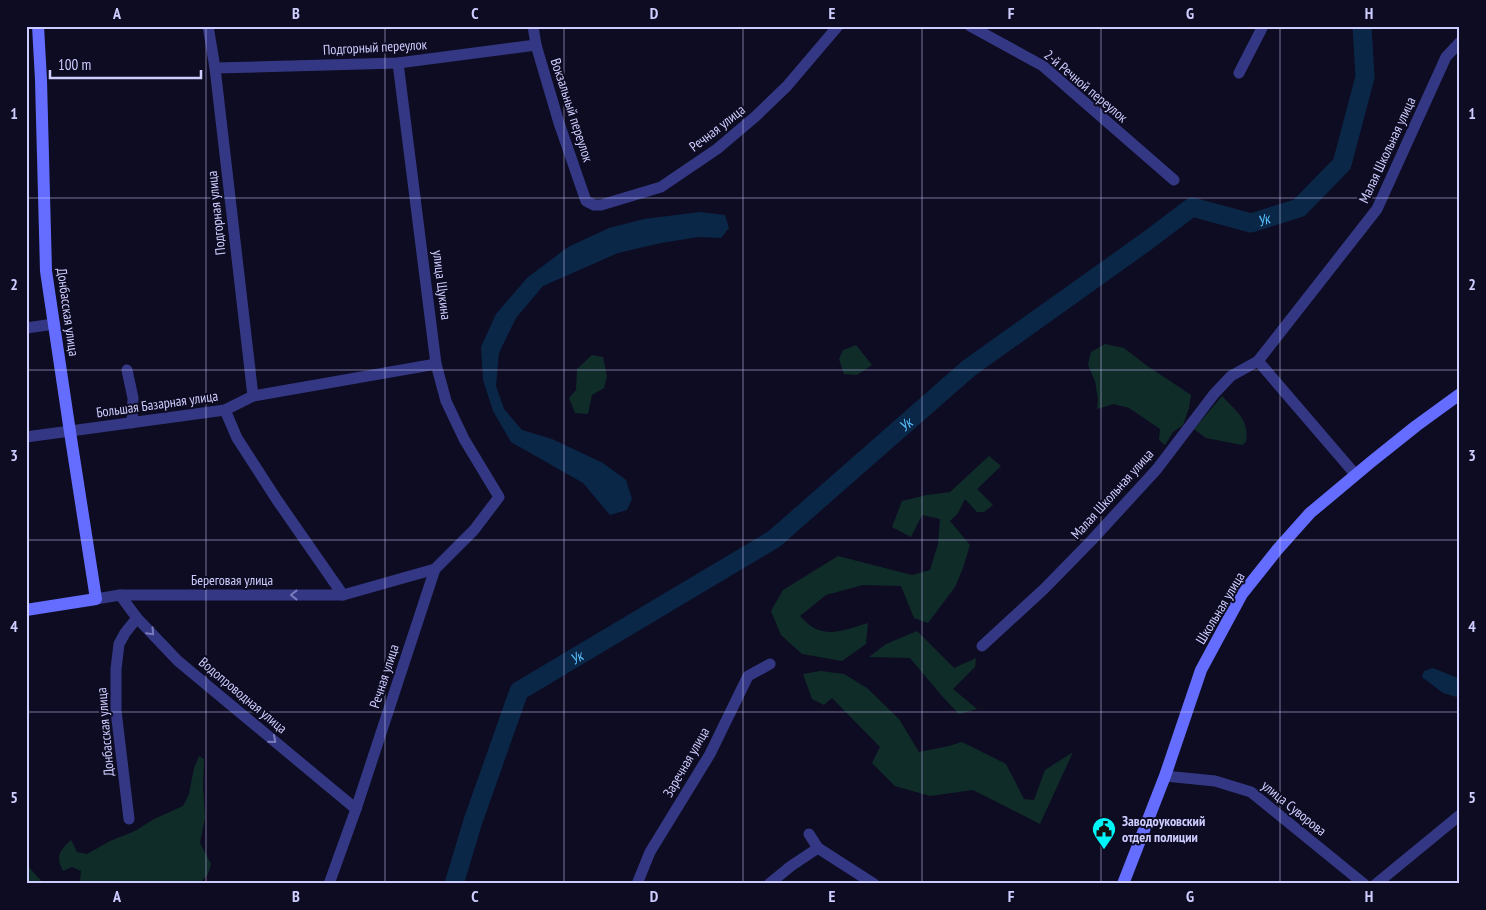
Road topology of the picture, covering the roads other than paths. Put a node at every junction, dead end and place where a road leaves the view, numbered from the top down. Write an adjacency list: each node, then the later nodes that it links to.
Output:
1 (38, 26): 14 (street, Донбасская улица)
2 (208, 26): 10 (street, Подгорная улица)
3 (533, 26): 8 (street, Вокзальный переулок)
4 (838, 26): 13 (street, Речная улица)
5 (970, 26): 12 (street, 2-й Речной переулок)
6 (1263, 26): 11 (street)
7 (1460, 42): 16 (street, Малая Школьная улица)
8 (536, 45): 9 (street, Подгорный переулок); 13 (street, Вокзальный переулок)
9 (398, 63): 10 (street, Подгорный переулок); 17 (street, улица Щукина)
10 (216, 68): 20 (street, Подгорная улица)
11 (1239, 73)
12 (1174, 180)
13 (586, 201)
14 (54, 324): 15 (street); 23 (street, Донбасская улица)
15 (26, 328)
16 (1258, 361): 25 (street); 33 (street, Малая Школьная улица)
17 (436, 364): 20 (street, Большая Базарная улица); 26 (street, улица Щукина)
18 (128, 370): 22 (street)
19 (1460, 394): 25 (street, Школьная улица)
20 (253, 396): 21 (street, Большая Базарная улица)
21 (225, 410): 22 (street, Большая Базарная улица); 29 (street)
22 (132, 423): 23 (street, Большая Базарная улица)
23 (70, 432): 24 (street, Большая Базарная улица); 30 (street, Донбасская улица)
24 (26, 437)
25 (1355, 474): 35 (street, Школьная улица)
26 (499, 497): 27 (street, Речная улица)
27 (435, 569): 29 (street, Береговая улица); 36 (street, Речная улица)
28 (120, 595): 29 (street, Береговая улица, one-way to 28); 30 (street, Береговая улица); 32 (street, Водопроводная улица)
29 (343, 595)
30 (96, 599): 31 (street, Береговая улица)
31 (26, 610)
32 (137, 618): 36 (street, Водопроводная улица, one-way to 36); 38 (street, Донбасская улица)
33 (982, 646)
34 (770, 664): 42 (street, Заречная улица)
35 (1165, 776): 45 (street, Школьная улица); 46 (street, улица Суворова)
36 (356, 809): 41 (street, Речная улица)
37 (1460, 815): 47 (street)
38 (129, 819)
39 (809, 834): 40 (street)
40 (818, 848): 43 (street); 44 (street)
41 (330, 884)
42 (637, 884)
43 (769, 884)
44 (874, 884)
45 (1123, 884)
46 (1364, 884)
47 (1376, 884)

